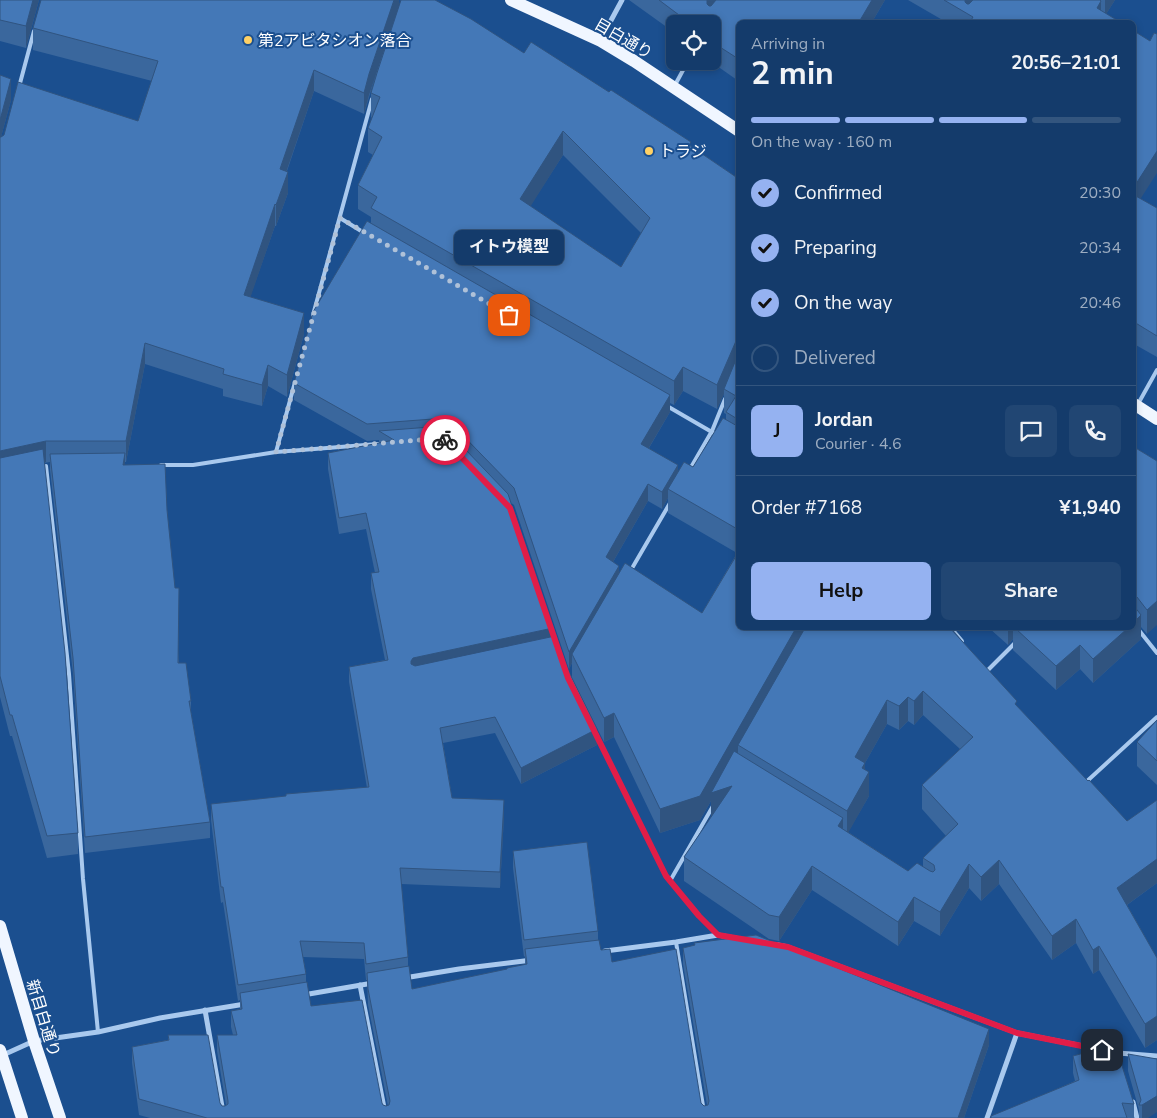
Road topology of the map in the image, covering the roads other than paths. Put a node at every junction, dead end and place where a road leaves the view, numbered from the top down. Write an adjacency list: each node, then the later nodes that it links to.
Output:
1 (511, 0): 4 (main road, 目白通り)
2 (622, 0): 4 (street)
3 (35, 27): 7 (lane)
4 (601, 41): 6 (main road, 目白通り)
5 (683, 70): 6 (lane)
6 (674, 87): 9 (main road, 目白通り)
7 (18, 91)
8 (373, 96): 10 (lane)
9 (736, 129)
10 (340, 218): 11 (lane); 12 (lane)
11 (374, 238)
12 (311, 321)
13 (1157, 370): 17 (lane)
14 (296, 378): 23 (lane)
15 (727, 395): 20 (lane)
16 (660, 402): 20 (lane)
17 (1136, 403)
18 (1136, 406): 19 (main road)
19 (1157, 419)
20 (712, 431): 21 (lane); 28 (lane)
21 (718, 436)
22 (384, 443): 23 (lane)
23 (276, 452): 24 (lane)
24 (154, 465)
25 (46, 466): 26 (lane); 27 (lane); 57 (lane)
26 (56, 466)
27 (37, 468)
28 (687, 474)
29 (672, 500): 30 (lane)
30 (628, 576)
31 (1136, 627): 35 (lane)
32 (953, 630): 34 (lane)
33 (1018, 640): 37 (lane)
34 (963, 642)
35 (1157, 653)
36 (981, 664): 37 (lane)
37 (987, 671): 38 (lane)
38 (994, 678)
39 (1157, 716): 41 (lane)
40 (594, 730): 43 (lane)
41 (1083, 784)
42 (713, 804): 43 (lane)
43 (670, 881): 45 (lane)
44 (0, 926): 59 (main road, 新目白通り)
45 (718, 935): 46 (street); 47 (street)
46 (744, 940)
47 (676, 942): 49 (street); 69 (lane)
48 (770, 944): 58 (street)
49 (597, 952)
50 (538, 959): 51 (street)
51 (396, 980)
52 (378, 982): 53 (street)
53 (360, 985): 54 (street); 68 (street)
54 (292, 996)
55 (254, 1003): 56 (street)
56 (205, 1010): 57 (street); 67 (street)
57 (98, 1032): 59 (street)
58 (1017, 1033): 60 (street); 70 (street)
59 (34, 1041): 61 (street); 66 (main road, 新目白通り)
60 (1118, 1053): 62 (street); 63 (street)
61 (1, 1054): 65 (main road)
62 (1157, 1056)
63 (1121, 1062)
64 (1132, 1100): 71 (street)
65 (22, 1118)
66 (60, 1118)
67 (224, 1118)
68 (386, 1118)
69 (706, 1118)
70 (987, 1118)
71 (1137, 1118)

